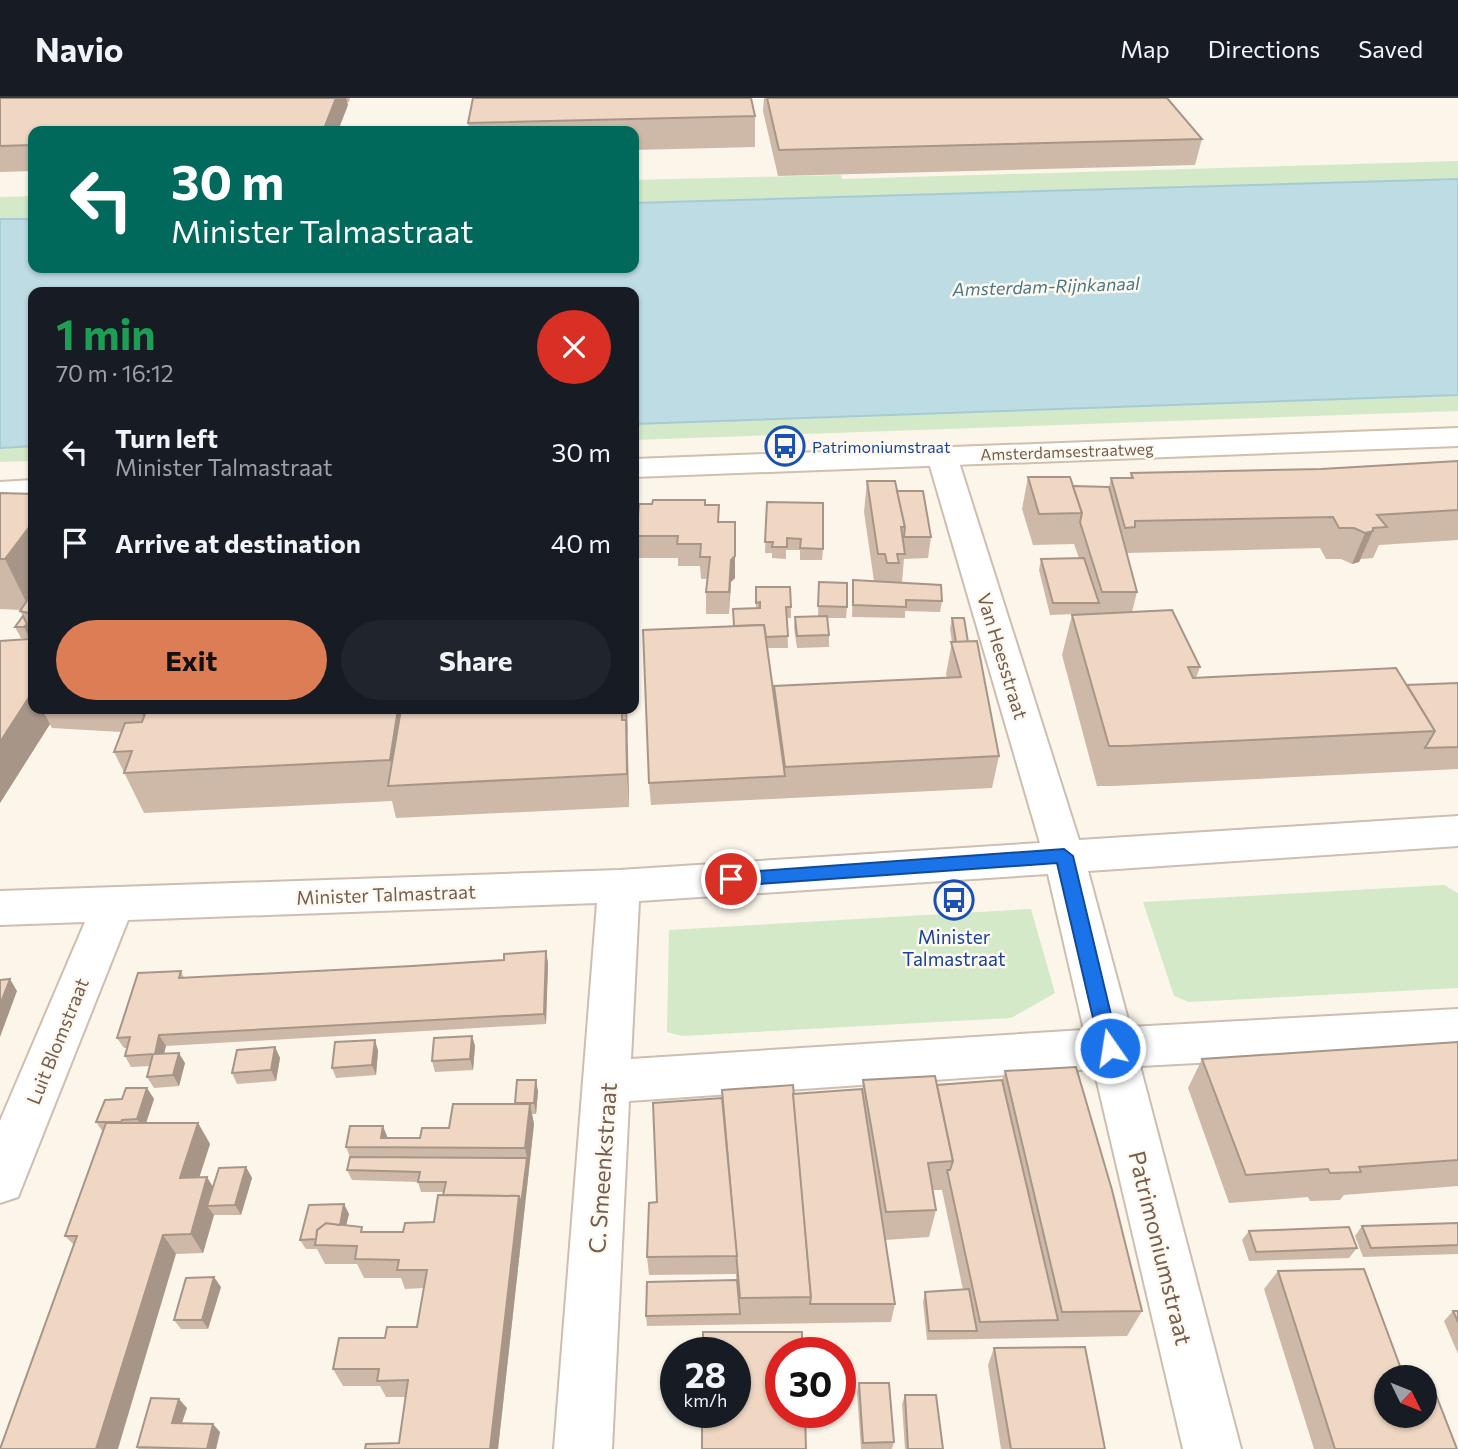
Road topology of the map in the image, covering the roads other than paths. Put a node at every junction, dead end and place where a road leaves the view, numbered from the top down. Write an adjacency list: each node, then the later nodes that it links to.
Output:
1 (1458, 437): 2 (street, Amsterdamsestraatweg)
2 (942, 456): 3 (street, Amsterdamsestraatweg); 7 (street, Van Heesstraat)
3 (639, 468)
4 (28, 489): 5 (street)
5 (0, 491)
6 (1458, 831): 7 (street, Minister Talmastraat)
7 (1064, 856): 8 (street, Minister Talmastraat); 12 (street)
8 (619, 886): 9 (street, Minister Talmastraat); 13 (street, C. Smeenkstraat)
9 (114, 902): 10 (street, Minister Talmastraat); 14 (street, Luit Blomstraat)
10 (0, 908)
11 (1458, 1029): 12 (street)
12 (1110, 1048): 13 (street); 16 (street, Patrimoniumstraat)
13 (609, 1081): 15 (street, C. Smeenkstraat)
14 (0, 1180)
15 (583, 1449)
16 (1212, 1449)

